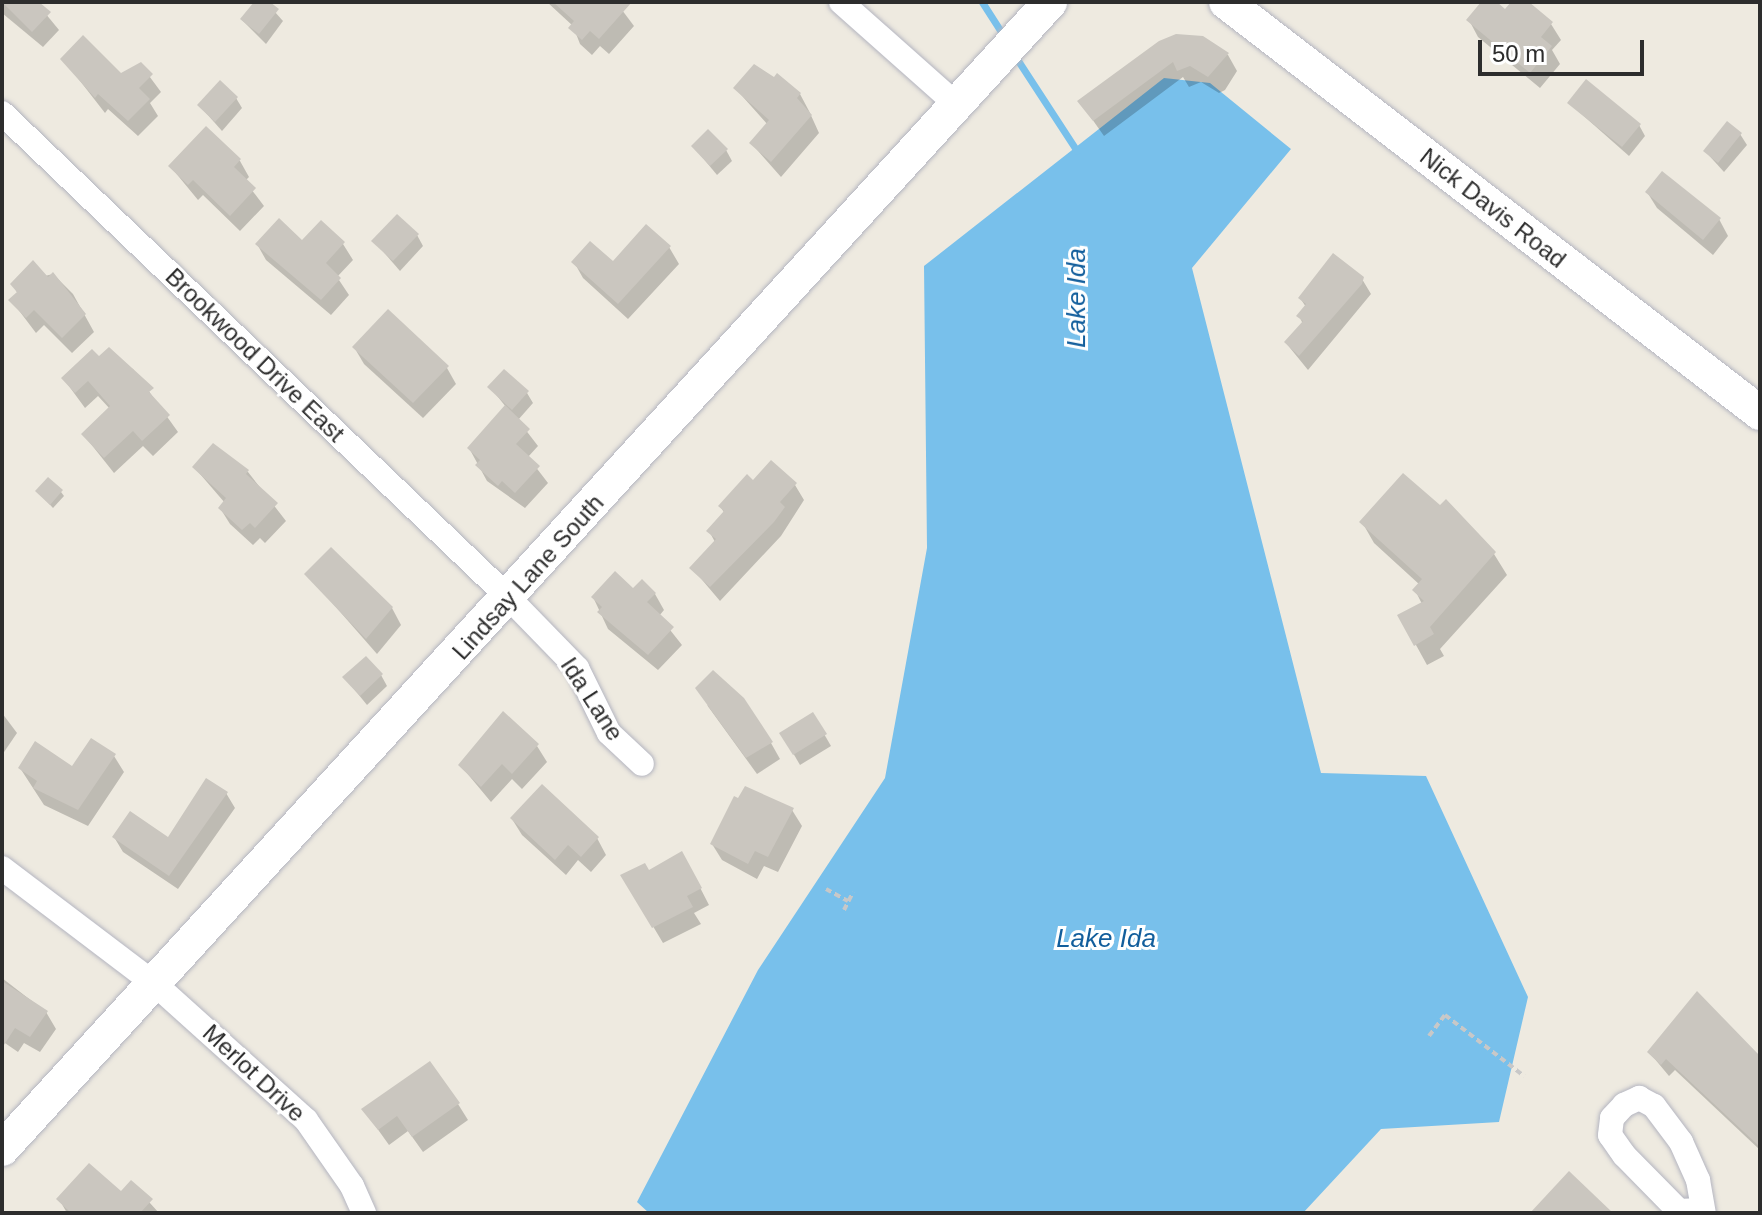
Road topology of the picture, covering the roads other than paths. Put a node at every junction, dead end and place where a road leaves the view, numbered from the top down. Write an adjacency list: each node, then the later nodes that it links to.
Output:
1 (841, 2): 4 (street)
2 (1226, 2): 6 (street, Nick Davis Road)
3 (1055, 4): 4 (street, Lindsay Lane South)
4 (958, 106): 7 (street, Lindsay Lane South)
5 (2, 113): 7 (street, Brookwood Drive East)
6 (1760, 413)
7 (509, 598): 8 (street, Ida Lane); 10 (street, Lindsay Lane South)
8 (642, 764)
9 (2, 868): 10 (street, Merlot Drive)
10 (155, 984): 11 (street, Lindsay Lane South); 13 (street, Merlot Drive)
11 (2, 1149)
12 (1702, 1212): 12 (street)
13 (364, 1213)

